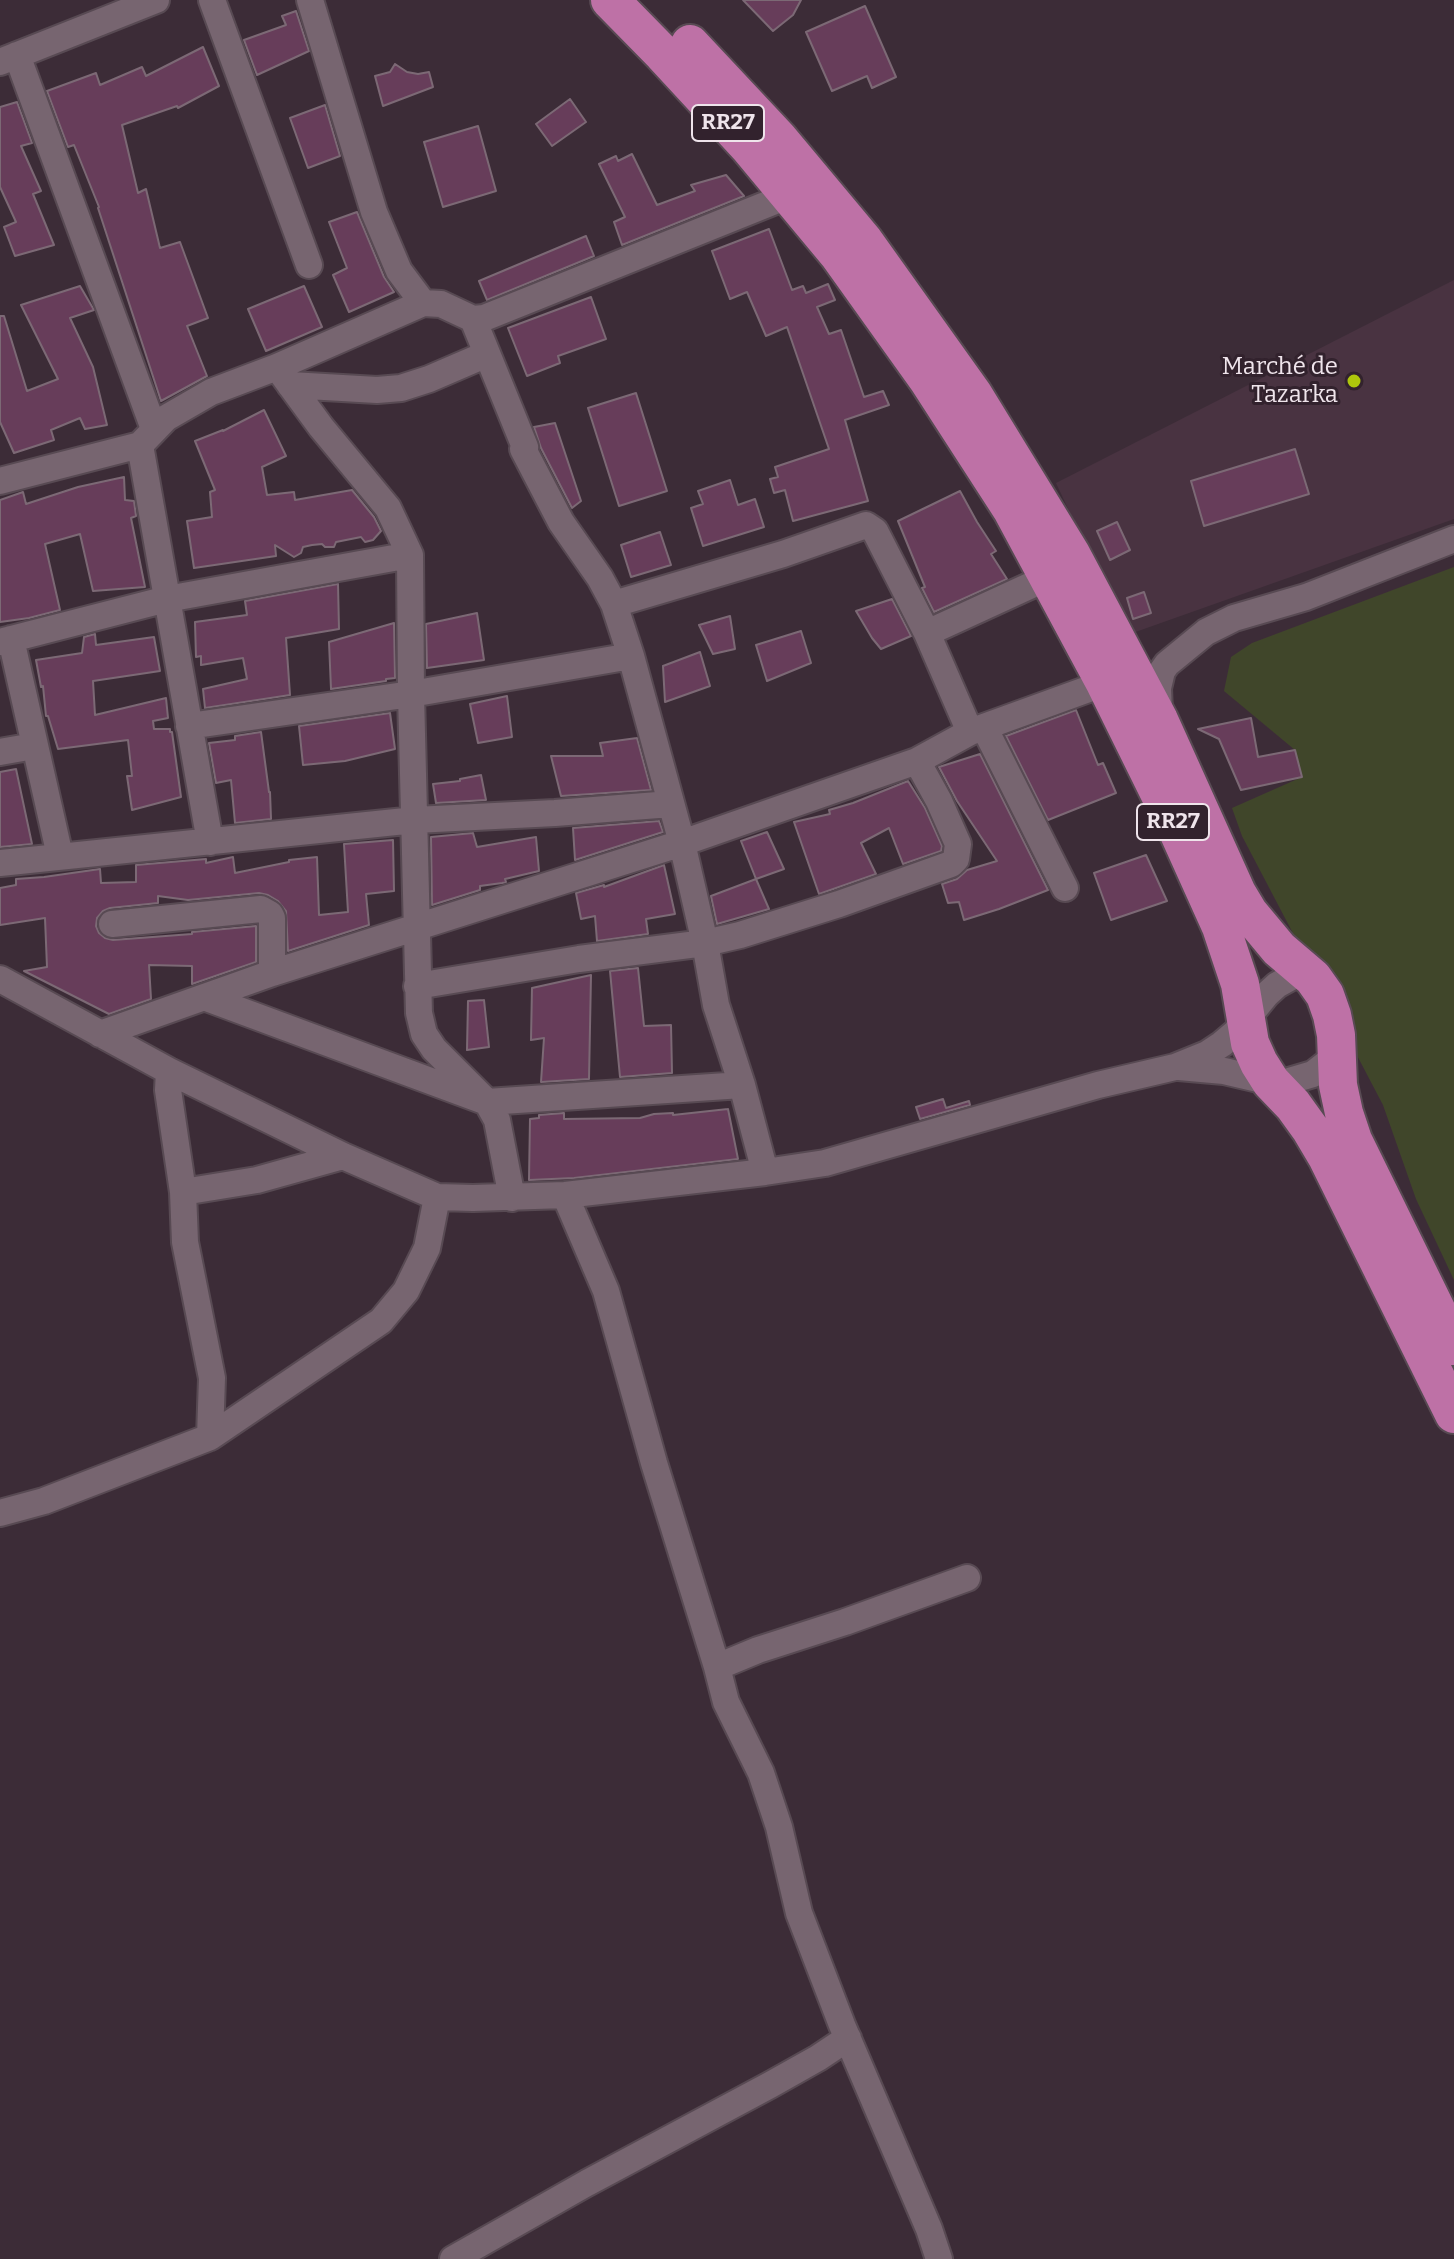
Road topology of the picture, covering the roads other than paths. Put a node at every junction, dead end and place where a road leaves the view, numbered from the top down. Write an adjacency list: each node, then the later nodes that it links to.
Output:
1 (156, 0): 6 (street)
2 (212, 0): 8 (street)
3 (310, 0): 9 (street)
4 (610, 0): 7 (highway, RR27)
5 (645, 0): 25 (highway, RR27)
6 (9, 58): 13 (street)
7 (790, 195): 10 (street); 17 (highway, RR27)
8 (309, 265)
9 (423, 303): 10 (street); 12 (street)
10 (473, 319): 11 (street)
11 (487, 354): 12 (street); 19 (street)
12 (283, 376): 13 (street); 16 (street)
13 (147, 437): 14 (street); 18 (street)
14 (0, 481)
15 (1454, 539): 25 (street)
16 (410, 555): 18 (street); 24 (street)
17 (1049, 577): 20 (street); 23 (highway, RR27)
18 (167, 599): 21 (street); 26 (street)
19 (614, 604): 20 (street); 22 (street)
20 (927, 633): 27 (street)
21 (6, 641): 28 (street)
22 (631, 656): 24 (street); 31 (street)
23 (1105, 683): 27 (street); 46 (highway, RR27)
24 (411, 694): 26 (street); 32 (street)
25 (1159, 720): 41 (highway, RR27)
26 (189, 726): 33 (street)
27 (977, 729): 30 (street); 37 (street)
28 (34, 746): 29 (street); 35 (street)
29 (0, 752)
30 (917, 761): 34 (street); 40 (street)
31 (671, 804): 32 (street); 34 (street)
32 (415, 820): 33 (street); 39 (street)
33 (210, 842): 35 (street)
34 (682, 843): 39 (street); 40 (street)
35 (60, 856): 36 (street)
36 (0, 863)
37 (1065, 888)
38 (112, 924): 42 (street)
39 (417, 928): 42 (street); 44 (street)
40 (705, 943): 44 (street); 52 (street)
41 (1304, 970): 46 (street); 48 (highway, RR27)
42 (272, 973): 45 (street)
43 (0, 979): 47 (street)
44 (417, 986): 53 (street)
45 (204, 997): 47 (street); 53 (street)
46 (1246, 1021): 49 (street); 51 (highway, RR27)
47 (100, 1034): 50 (street)
48 (1336, 1056): 51 (street); 60 (highway, RR27)
49 (1175, 1067): 51 (street); 55 (street)
50 (169, 1071): 54 (street); 56 (street)
51 (1271, 1082): 61 (highway, RR27)
52 (742, 1085): 53 (street); 55 (street)
53 (487, 1102): 59 (street)
54 (343, 1156): 56 (street); 58 (street)
55 (765, 1172): 57 (street)
56 (183, 1192): 62 (street)
57 (565, 1195): 59 (street); 65 (street)
58 (437, 1197): 59 (street); 62 (street)
59 (512, 1198)
60 (1454, 1346)
61 (1454, 1414)
62 (210, 1437): 63 (street)
63 (0, 1513)
64 (967, 1578): 65 (street)
65 (717, 1667): 66 (street)
66 (848, 2038): 67 (street); 68 (street)
67 (453, 2259)
68 (939, 2259)

